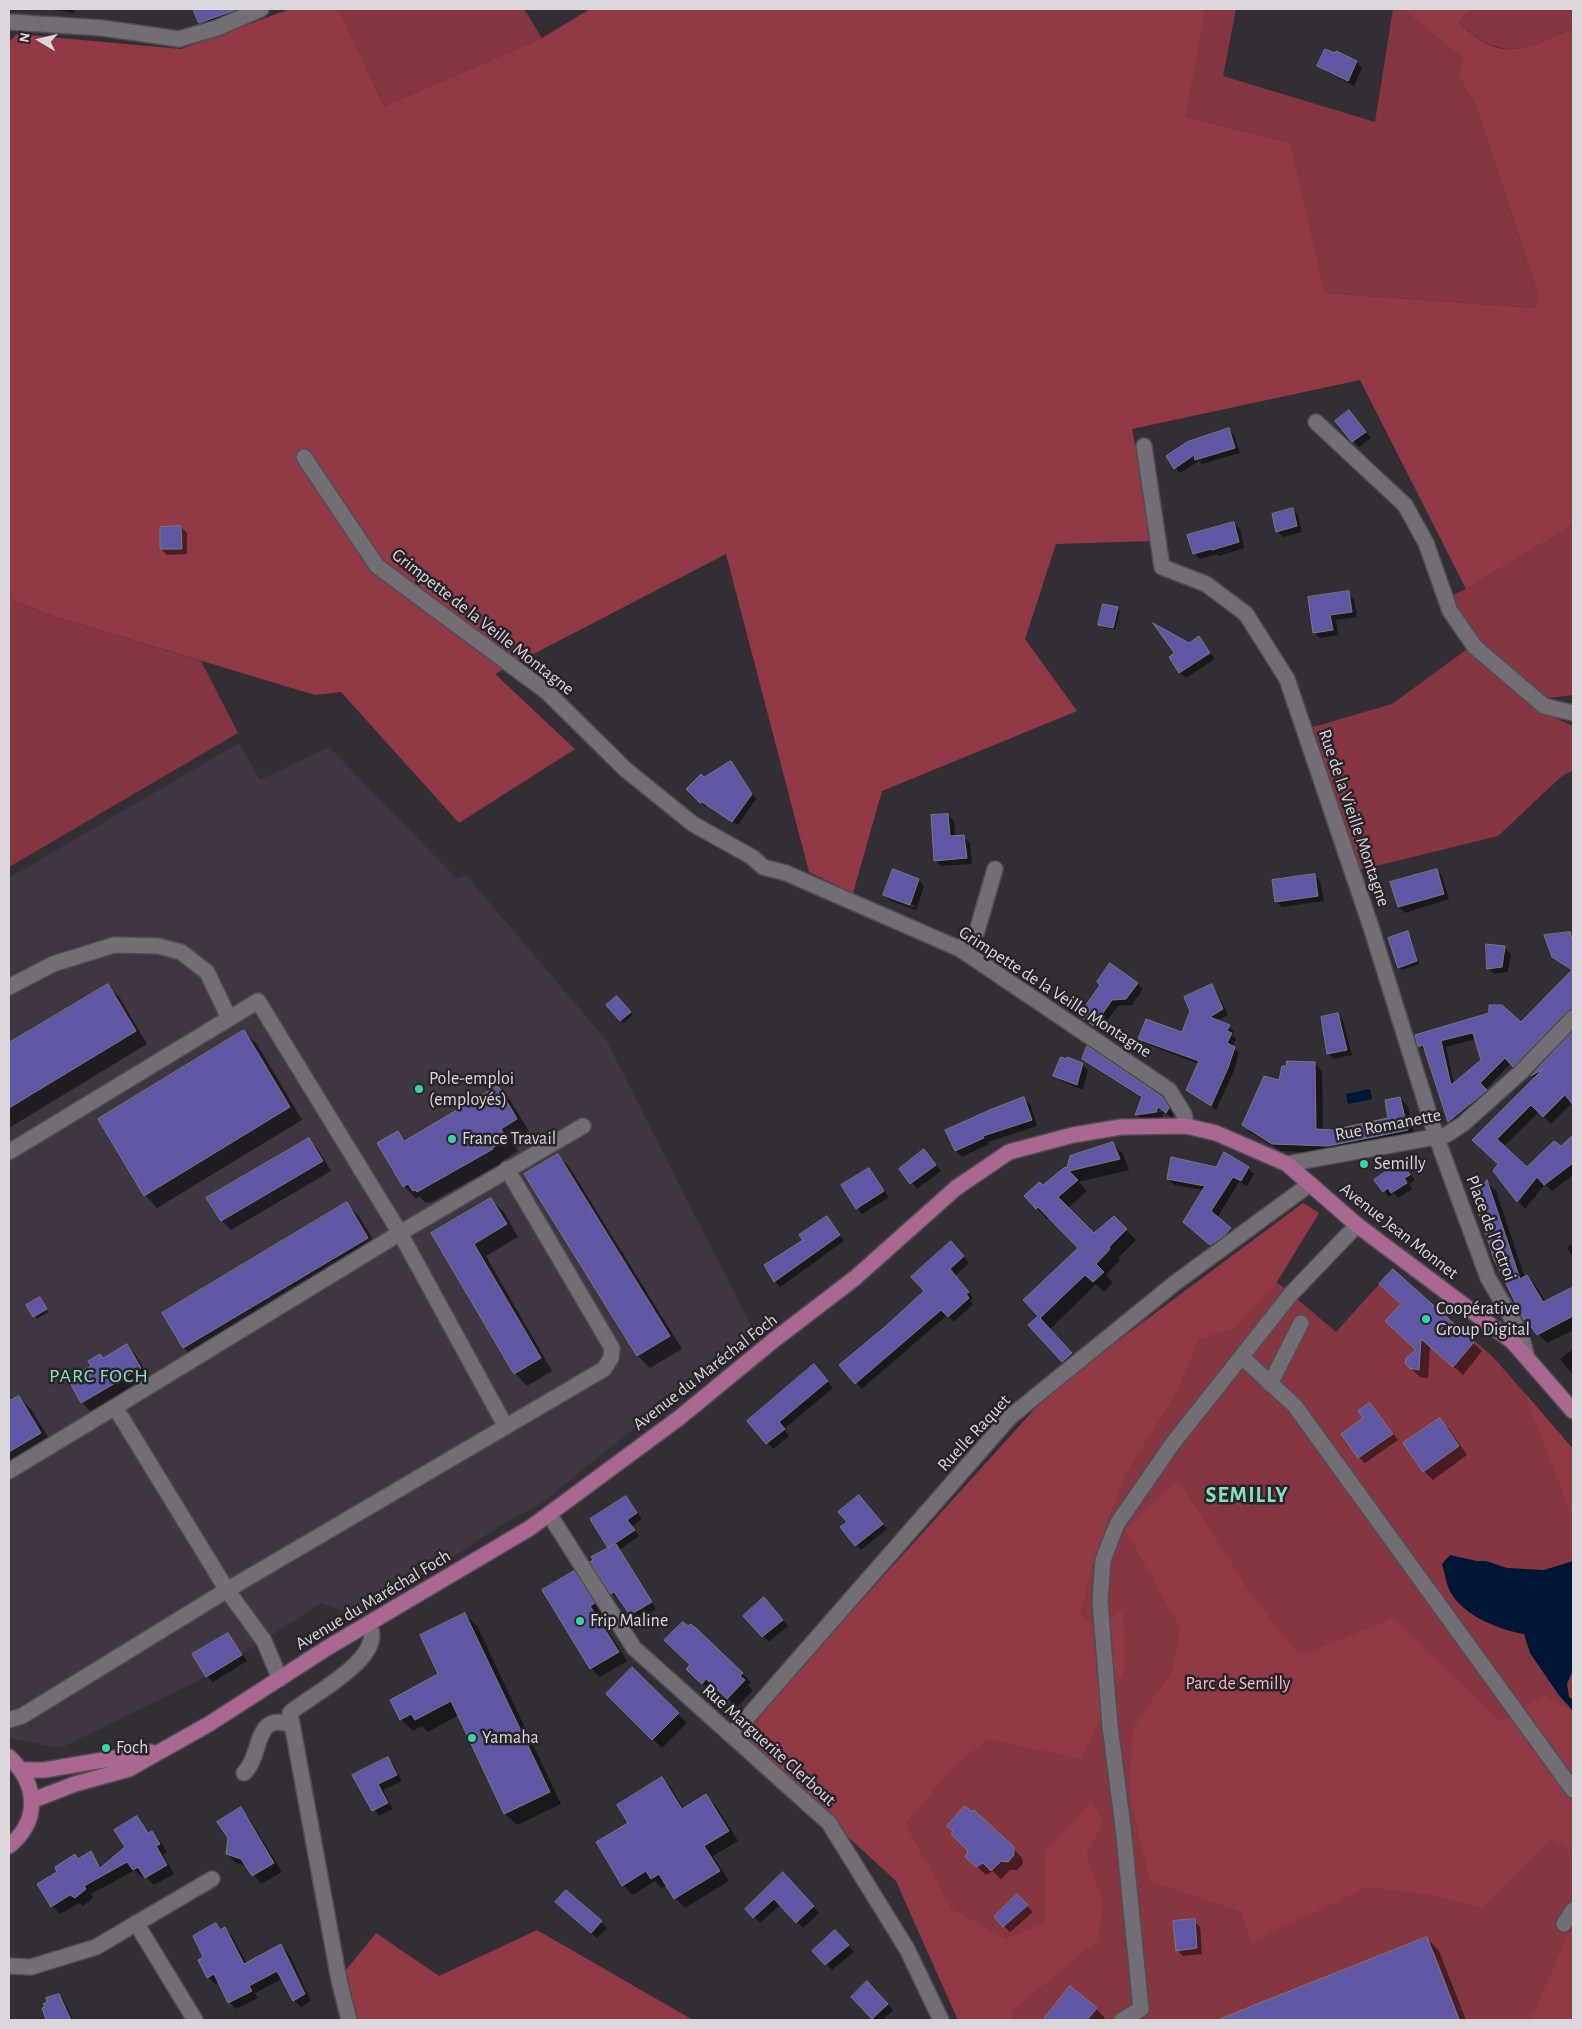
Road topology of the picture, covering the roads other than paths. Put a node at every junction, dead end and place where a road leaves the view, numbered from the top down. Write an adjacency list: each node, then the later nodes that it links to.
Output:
1 (260, 9): 2 (street)
2 (9, 22)
3 (1316, 422): 6 (street)
4 (1144, 446): 14 (street, Rue de la Vieille Montagne)
5 (304, 457): 8 (street, Grimpette de la Veille Montagne)
6 (1573, 713)
7 (995, 869): 8 (street)
8 (960, 949): 13 (street, Grimpette de la Veille Montagne)
9 (9, 987): 10 (street)
10 (229, 1018): 15 (street); 20 (street)
11 (1573, 1018): 14 (street, Rue Romanette)
12 (583, 1126): 17 (street)
13 (1186, 1126): 16 (main road, Avenue du Maréchal Foch); 29 (main road, Avenue du Maréchal Foch)
14 (1436, 1136): 16 (street, Rue Romanette); 23 (street, Place de l'Octroi)
15 (9, 1152)
16 (1287, 1164): 18 (main road, Avenue Jean Monnet)
17 (507, 1170): 20 (street); 27 (street)
18 (1310, 1184): 19 (main road, Avenue Jean Monnet); 35 (street, Ruelle Raquet)
19 (1357, 1225): 22 (street); 23 (main road, Avenue Jean Monnet)
20 (400, 1233): 25 (street); 27 (street)
21 (1301, 1323): 24 (street)
22 (1242, 1358): 24 (street); 51 (street)
23 (1527, 1358): 26 (main road, Avenue Jean Monnet)
24 (1270, 1384): 40 (street)
25 (115, 1407): 28 (street); 30 (street)
26 (1573, 1411)
27 (506, 1427): 30 (street)
28 (9, 1471)
29 (549, 1514): 31 (main road, Avenue du Maréchal Foch); 35 (street, Rue Marguerite Clerbout)
30 (227, 1590): 32 (street); 33 (street)
31 (368, 1624): 32 (main road, Avenue du Maréchal Foch); 34 (street)
32 (280, 1679): 36 (main road, Avenue du Maréchal Foch)
33 (9, 1720)
34 (291, 1725): 39 (street); 49 (street)
35 (732, 1735): 50 (street, Rue Marguerite Clerbout)
36 (162, 1750): 38 (main road); 41 (main road, Avenue du Maréchal Foch)
37 (9, 1757): 38 (main road)
38 (22, 1770): 41 (main road)
39 (244, 1773)
40 (1573, 1790)
41 (32, 1803): 42 (main road)
42 (9, 1846)
43 (212, 1879): 45 (street)
44 (1573, 1910): 46 (street)
45 (136, 1923): 47 (street); 48 (street)
46 (1564, 1924)
47 (9, 1966)
48 (196, 2020)
49 (348, 2020)
50 (941, 2020)
51 (1122, 2020)

